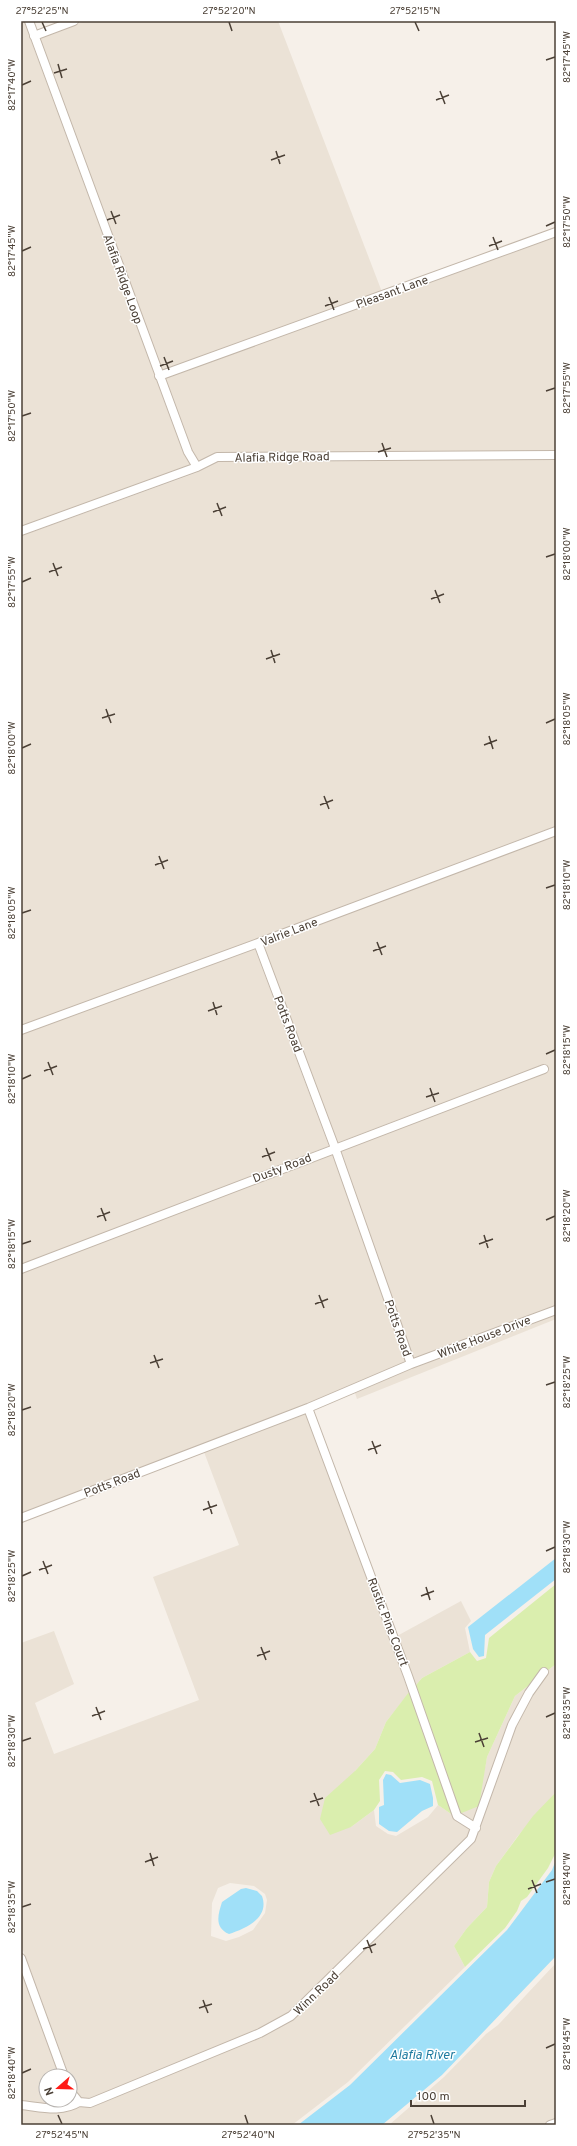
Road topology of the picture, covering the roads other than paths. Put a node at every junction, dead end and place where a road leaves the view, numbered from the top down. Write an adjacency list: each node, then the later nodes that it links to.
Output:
1 (29, 21): 3 (street, Alafia Ridge Loop)
2 (74, 21): 3 (street)
3 (34, 36): 5 (street, Alafia Ridge Loop)
4 (556, 232): 5 (street, Pleasant Lane)
5 (159, 376): 7 (street, Alafia Ridge Loop)
6 (556, 455): 7 (street, Alafia Ridge Road)
7 (197, 467): 8 (street, Alafia Ridge Road)
8 (21, 531)
9 (556, 831): 10 (street, Valrie Lane)
10 (258, 944): 11 (street, Valrie Lane); 13 (street, Potts Road)
11 (21, 1030)
12 (544, 1070): 13 (street, Dusty Road)
13 (335, 1148): 14 (street, Dusty Road); 16 (street, Potts Road)
14 (21, 1269)
15 (556, 1310): 16 (street, White House Drive)
16 (411, 1364): 17 (street, Potts Road)
17 (308, 1408): 18 (street, Potts Road); 20 (street, Rustic Pine Court)
18 (21, 1518)
19 (544, 1672): 20 (street, Winn Road)
20 (476, 1828): 23 (street, Winn Road)
21 (21, 1958): 22 (street)
22 (61, 2068)
23 (79, 2102): 24 (street, Winn Road)
24 (21, 2105)
25 (556, 2123): 26 (street)
26 (550, 2125)

